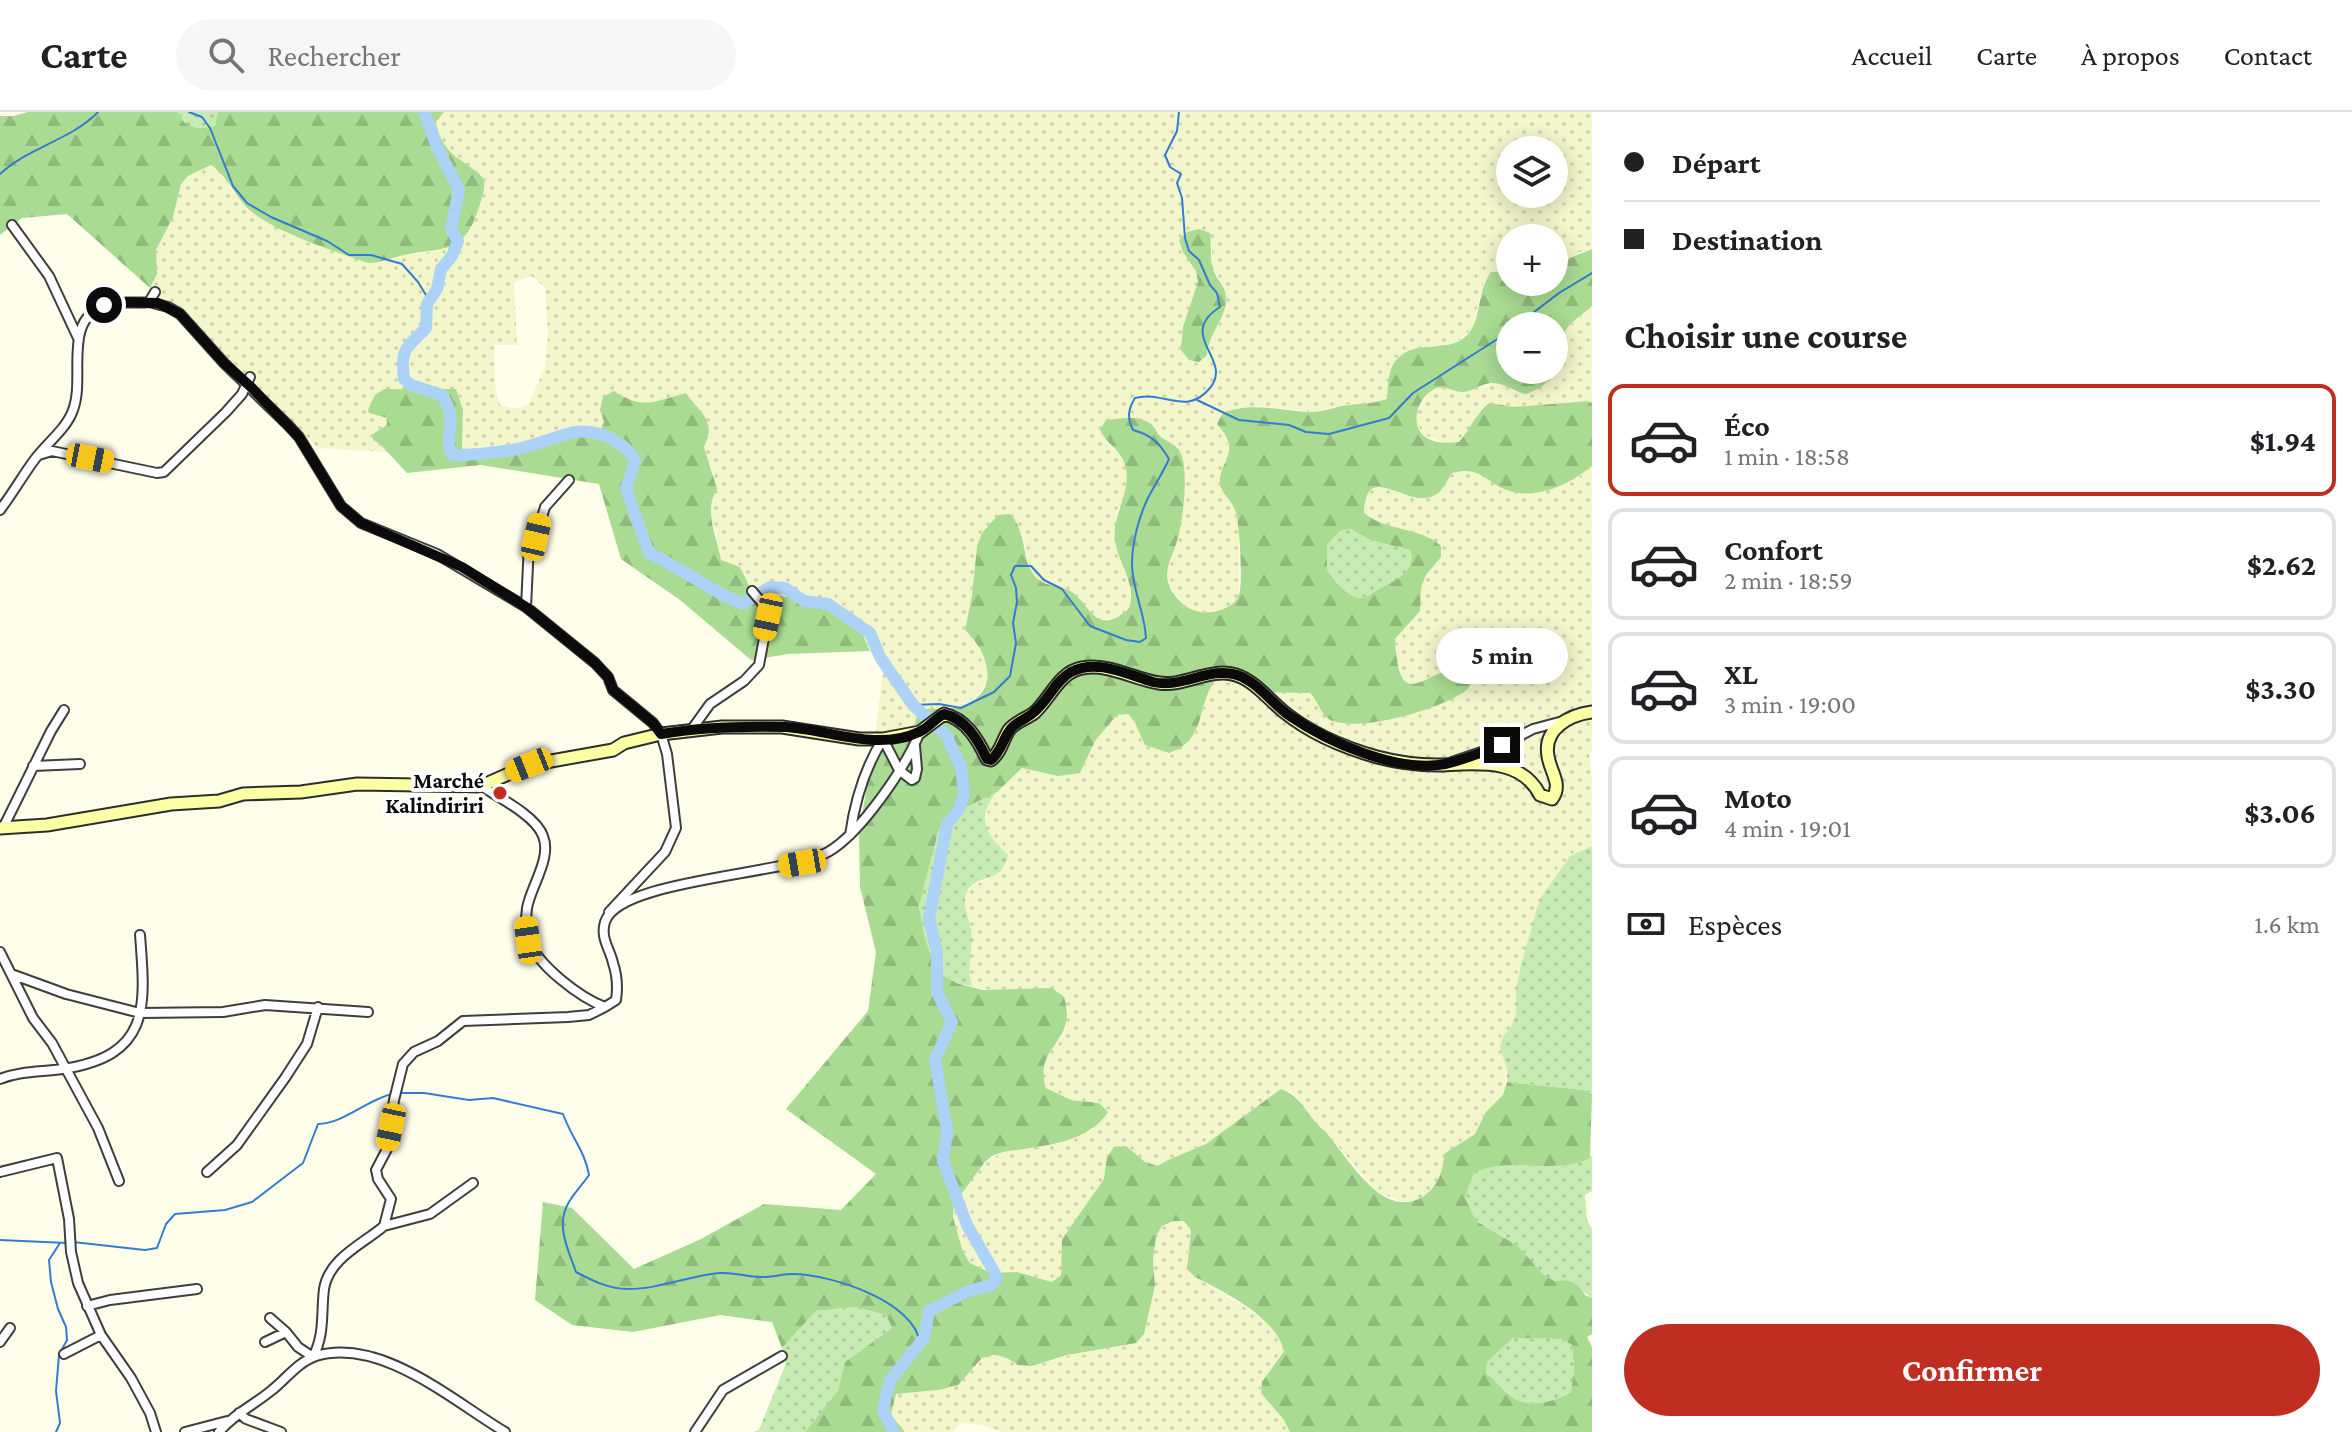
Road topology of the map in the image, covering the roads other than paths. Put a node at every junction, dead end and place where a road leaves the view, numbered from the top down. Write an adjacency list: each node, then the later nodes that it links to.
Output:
1 (12, 225): 4 (street)
2 (155, 292): 3 (street)
3 (149, 302): 4 (street); 5 (street)
4 (78, 338): 6 (street)
5 (249, 380): 6 (street); 10 (street)
6 (38, 455): 8 (street)
7 (569, 480): 10 (street)
8 (0, 510)
9 (752, 591): 15 (street)
10 (526, 607): 16 (street)
11 (64, 710): 21 (street)
12 (1592, 712): 13 (street)
13 (1563, 720): 20 (street); 20 (street)
14 (929, 725): 17 (street); 18 (street); 20 (street)
15 (692, 729): 16 (street); 17 (street)
16 (661, 734): 23 (street); 26 (street)
17 (883, 739): 22 (street); 25 (street)
18 (915, 745): 22 (street); 22 (street)
19 (80, 764): 21 (street)
20 (1446, 764)
21 (33, 766): 24 (street)
22 (899, 770): 25 (street)
23 (481, 786): 24 (street); 31 (street)
24 (2, 827)
25 (849, 837): 26 (street)
26 (609, 912): 31 (street)
27 (140, 935): 33 (street)
28 (0, 952): 29 (street)
29 (14, 975): 33 (street); 34 (street)
30 (318, 1007): 32 (street); 33 (street); 37 (street)
31 (605, 1007): 40 (street)
32 (368, 1012)
33 (140, 1013): 34 (street)
34 (65, 1069): 35 (street); 38 (street)
35 (0, 1079)
36 (0, 1172): 42 (street)
37 (207, 1172)
38 (119, 1181)
39 (473, 1183): 40 (street)
40 (384, 1226): 51 (street)
41 (197, 1289): 42 (street)
42 (87, 1306): 46 (street)
43 (270, 1318): 45 (street)
44 (10, 1328): 47 (street)
45 (286, 1332): 48 (street); 51 (street)
46 (101, 1335): 49 (street); 54 (street)
47 (0, 1342)
48 (265, 1342)
49 (64, 1354)
50 (782, 1356): 59 (street)
51 (313, 1357): 52 (street); 58 (street)
52 (239, 1413): 53 (street); 57 (street)
53 (229, 1421): 55 (street); 56 (street)
54 (156, 1432)
55 (185, 1432)
56 (219, 1432)
57 (281, 1432)
58 (505, 1432)
59 (695, 1432)

